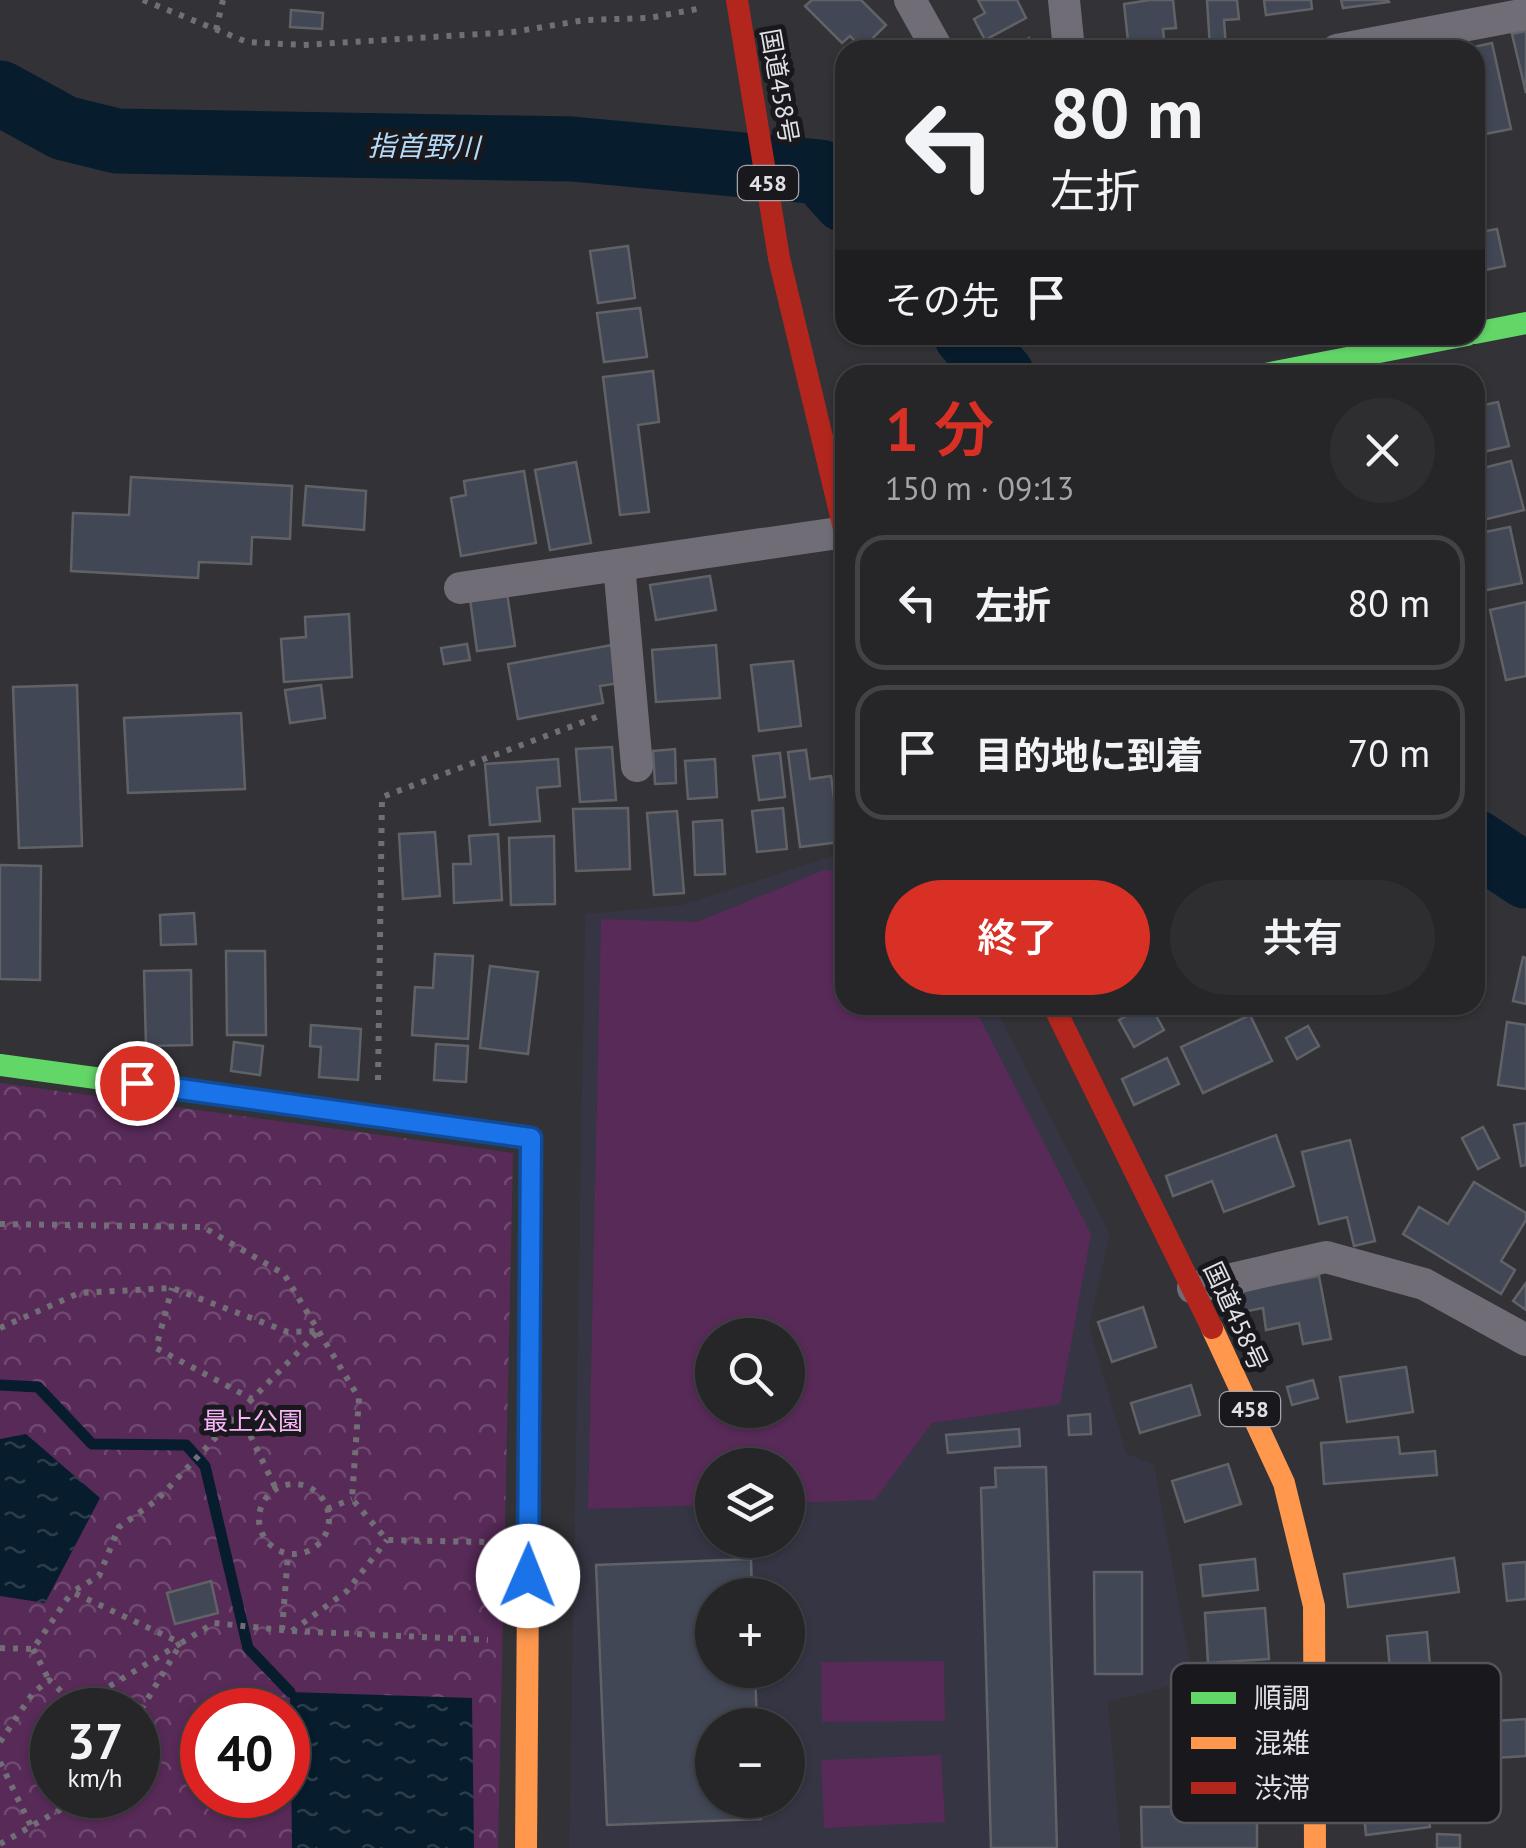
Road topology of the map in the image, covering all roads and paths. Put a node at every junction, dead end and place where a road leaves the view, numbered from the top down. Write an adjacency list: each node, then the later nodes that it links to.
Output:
1 (143, 0): 7 (path)
2 (223, 0): 7 (path)
3 (737, 0): 7 (path); 16 (main road, 国道458号 / 458)
4 (910, 0): 8 (street)
5 (1064, 0): 9 (street)
6 (1526, 14): 10 (street)
7 (216, 30)
8 (932, 40)
9 (1068, 40)
10 (1390, 40)
11 (1526, 324): 12 (main road)
12 (1485, 332)
13 (1415, 345): 14 (main road)
14 (1312, 365)
15 (835, 437): 16 (main road)
16 (821, 439): 17 (main road, 国道458号 / 458)
17 (835, 493)
18 (835, 533): 19 (street)
19 (619, 565): 20 (street); 21 (street)
20 (460, 588)
21 (631, 704): 22 (street); 25 (path)
22 (637, 766)
23 (1058, 1015): 28 (main road, 国道458号 / 458)
24 (0, 1065): 25 (main road)
25 (378, 1116): 38 (main road)
26 (0, 1224): 30 (path)
27 (172, 1288): 29 (path); 30 (path); 32 (path)
28 (1193, 1288): 31 (street); 47 (main road, 国道458号 / 458)
29 (0, 1328)
30 (319, 1330): 32 (path); 35 (path)
31 (1526, 1340)
32 (252, 1399): 33 (path)
33 (239, 1412): 34 (path); 40 (path)
34 (276, 1489): 36 (path); 39 (path)
35 (352, 1498): 36 (path); 37 (path)
36 (327, 1509): 39 (path)
37 (387, 1540): 38 (path); 42 (path)
38 (528, 1543): 43 (main road)
39 (288, 1554): 41 (path)
40 (72, 1592): 44 (path); 46 (path)
41 (282, 1630): 42 (path); 44 (path)
42 (292, 1631): 43 (path)
43 (527, 1641): 56 (main road)
44 (181, 1643): 48 (path); 49 (path)
45 (0, 1648): 46 (path)
46 (33, 1648): 48 (path)
47 (1314, 1663)
48 (49, 1680): 50 (path)
49 (154, 1688)
50 (0, 1742)
51 (0, 1762): 54 (path)
52 (45, 1818): 54 (path)
53 (1315, 1823): 57 (main road, 国道458号 / 458)
54 (31, 1826): 55 (path)
55 (0, 1844)
56 (526, 1848)
57 (1315, 1848)

